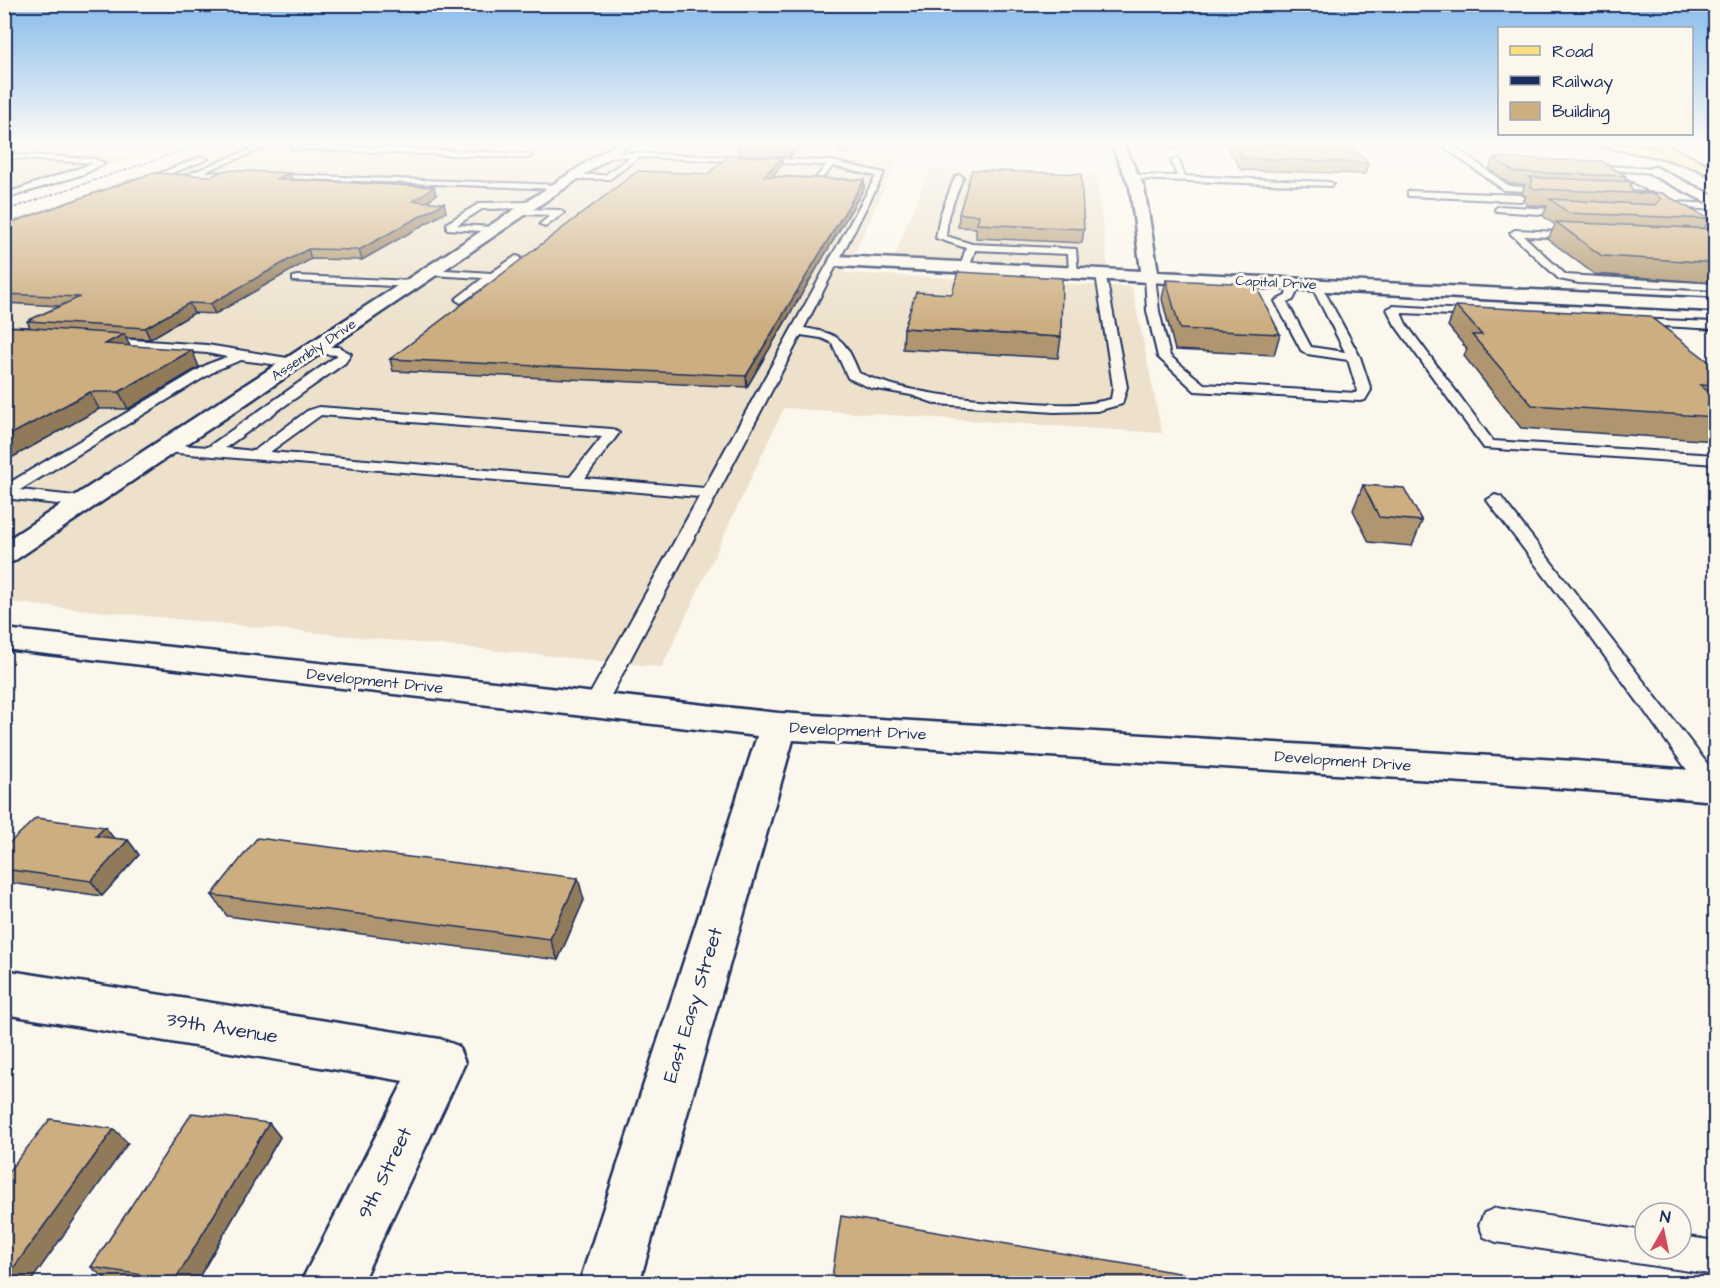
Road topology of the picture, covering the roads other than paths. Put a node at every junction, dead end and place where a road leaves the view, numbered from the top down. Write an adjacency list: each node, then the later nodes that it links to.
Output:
1 (534, 204): 9 (street, Assembly Drive)
2 (866, 204): 17 (lane)
3 (949, 204): 15 (lane)
4 (1139, 204): 23 (street)
5 (1452, 204): 8 (lane)
6 (1675, 204): 7 (lane)
7 (1716, 205)
8 (1461, 207)
9 (528, 208): 12 (lane); 13 (street, Assembly Drive); 13 (lane)
10 (1575, 213): 11 (lane)
11 (1509, 222)
12 (545, 224)
13 (495, 230): 19 (street, Assembly Drive)
14 (1586, 236): 28 (lane)
15 (971, 247): 18 (lane); 20 (lane)
16 (516, 259): 22 (lane)
17 (837, 261): 18 (street, Capital Drive); 34 (lane)
18 (965, 267): 20 (street, Capital Drive)
19 (431, 272): 22 (lane); 25 (street, Assembly Drive)
20 (1074, 273): 21 (street, Capital Drive)
21 (1101, 274): 23 (street, Capital Drive); 34 (lane)
22 (494, 276): 29 (lane)
23 (1150, 276): 26 (street, Capital Drive); 38 (lane)
24 (297, 279): 25 (lane)
25 (412, 284): 36 (street, Assembly Drive)
26 (1296, 284): 27 (street, Capital Drive); 38 (lane)
27 (1316, 285): 30 (street, Capital Drive); 38 (lane)
28 (1716, 287)
29 (461, 300)
30 (1716, 305)
31 (1488, 314): 43 (lane)
32 (1620, 321): 33 (lane)
33 (1716, 326)
34 (799, 331): 46 (lane)
35 (89, 341): 37 (lane)
36 (314, 350): 39 (street, Assembly Drive); 41 (lane)
37 (240, 356): 39 (lane); 45 (lane)
38 (1354, 357)
39 (294, 363): 40 (street, Assembly Drive)
40 (166, 448): 41 (lane); 48 (street, Assembly Drive)
41 (211, 452): 42 (lane)
42 (256, 456): 44 (lane); 44 (lane)
43 (1716, 460)
44 (574, 482): 46 (lane)
45 (5, 493): 48 (lane)
46 (711, 493): 51 (lane)
47 (1495, 501): 53 (lane)
48 (84, 502): 49 (street, Assembly Drive)
49 (4, 555)
50 (4, 639): 51 (street, Development Drive)
51 (595, 705): 52 (street, Development Drive)
52 (779, 726): 53 (street, Development Drive); 61 (street, East Easy Street)
53 (1713, 787)
54 (4, 992): 55 (street, 39th Avenue)
55 (440, 1064): 60 (street, 9th Street)
56 (1496, 1225): 57 (lane)
57 (1633, 1246)
58 (1693, 1255): 59 (lane)
59 (1716, 1258)
60 (330, 1284)
61 (609, 1284)

